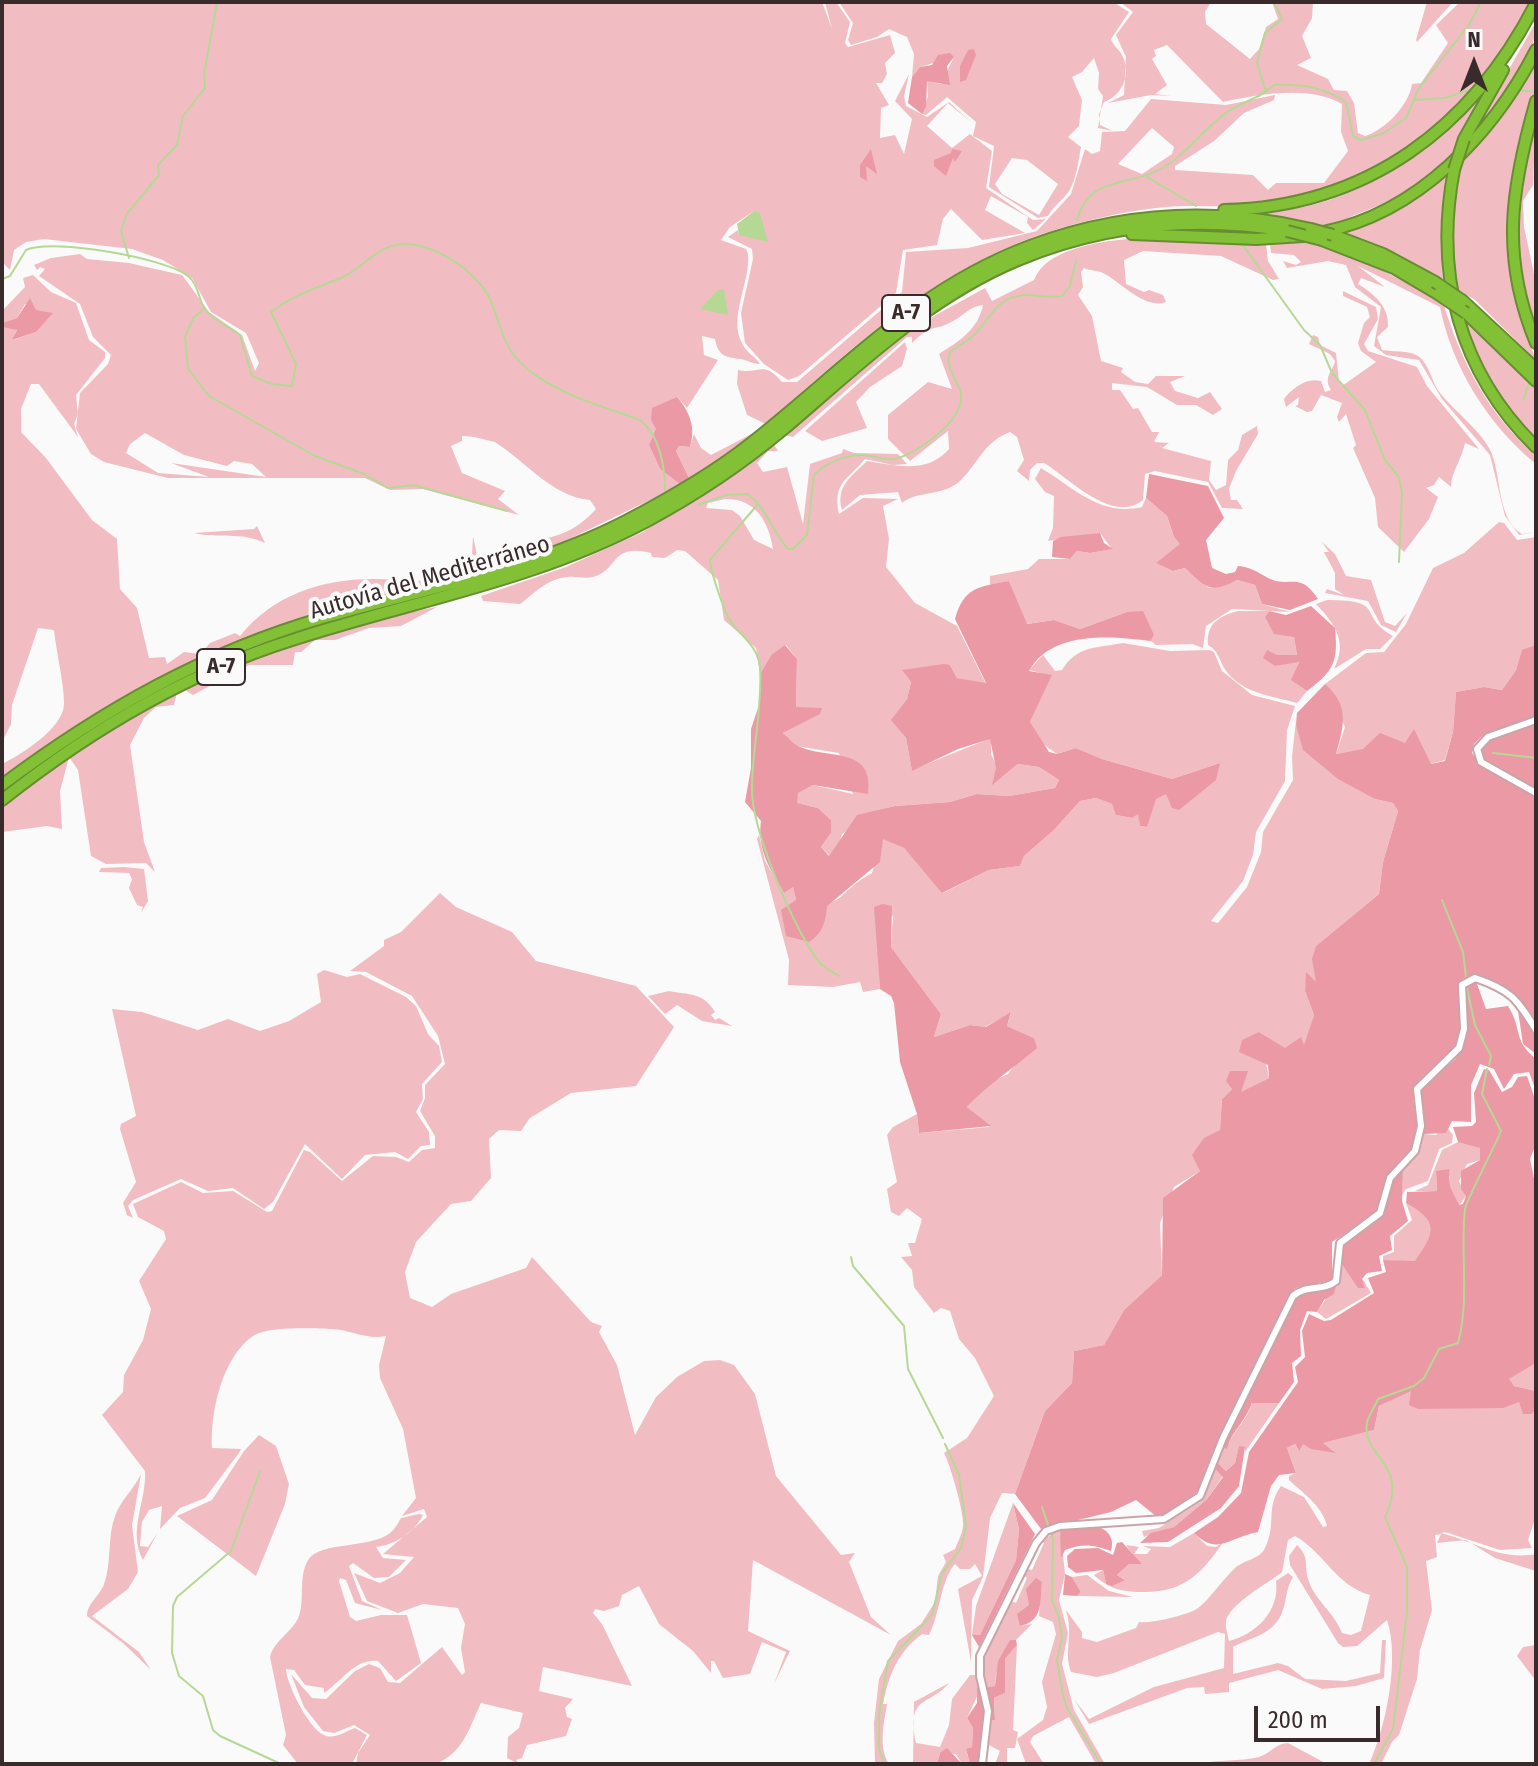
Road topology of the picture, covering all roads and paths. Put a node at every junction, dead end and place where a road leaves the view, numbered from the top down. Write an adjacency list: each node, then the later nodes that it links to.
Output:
1 (1536, 3): 5 (highway)
2 (1536, 13): 14 (highway, bridge)
3 (1536, 50): 6 (highway)
4 (1536, 101): 10 (highway)
5 (1135, 218): 6 (highway); 7 (highway, bridge)
6 (1114, 230): 7 (highway, bridge); 8 (highway)
7 (1328, 238): 9 (highway)
8 (1053, 246): 13 (highway, Autovía del Mediterráneo / A-7); 13 (highway, Autovía del Mediterráneo / A-7)
9 (1437, 288): 11 (highway, bridge); 12 (highway, bridge)
10 (1536, 343)
11 (1536, 369)
12 (1536, 381)
13 (780, 425): 15 (highway, Autovía del Mediterráneo / A-7)
14 (1536, 447)
15 (667, 504): 17 (highway, Autovía del Mediterráneo / A-7); 19 (highway, Autovía del Mediterráneo / A-7)
16 (1536, 720): 18 (street)
17 (2, 785)
18 (1536, 793)
19 (2, 800)
20 (1536, 1030): 21 (street)
21 (982, 1764)

